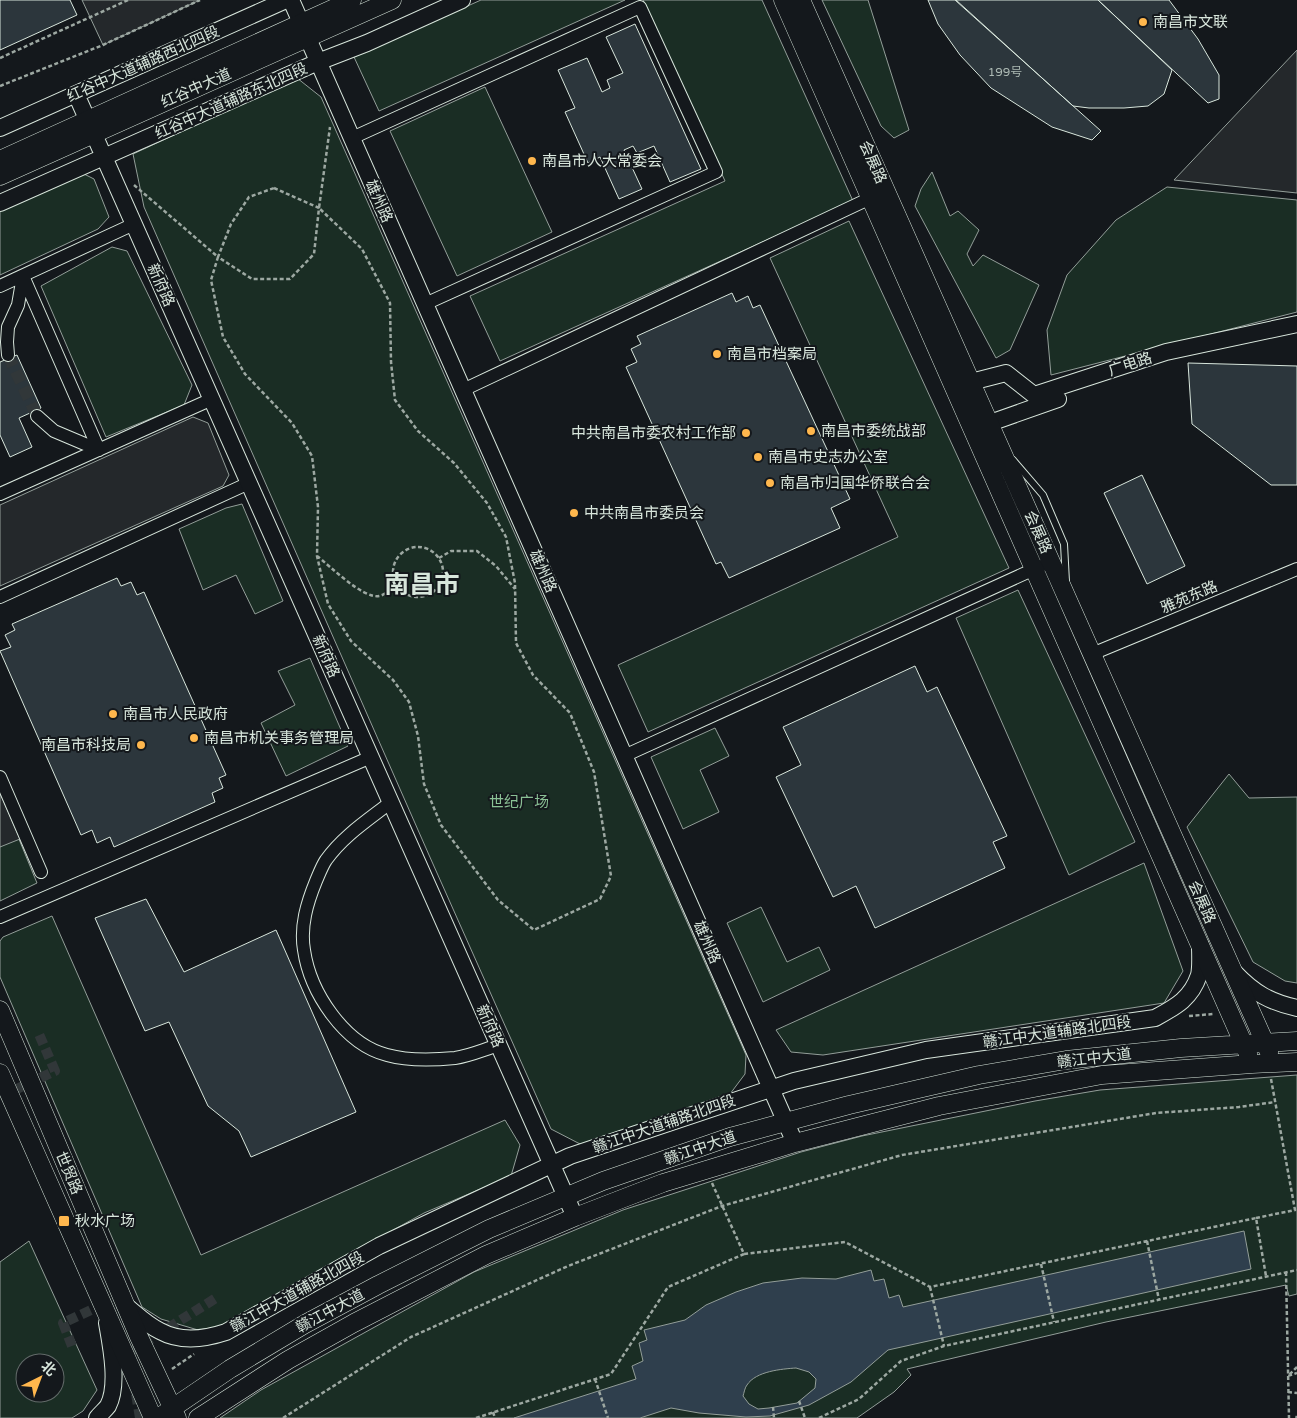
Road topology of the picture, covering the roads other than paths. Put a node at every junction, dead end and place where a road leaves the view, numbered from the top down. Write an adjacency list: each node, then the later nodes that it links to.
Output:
1 (286, 0): 10 (street, 红谷中大道辅路西北四段)
2 (291, 0): 8 (street, 雄州路)
3 (352, 0): 8 (main road, 红谷中大道)
4 (392, 0): 8 (main road, 红谷中大道)
5 (462, 0): 9 (street, 红谷中大道辅路东北四段)
6 (783, 0): 17 (main road, 会展路)
7 (801, 0): 17 (main road, 会展路)
8 (304, 30): 9 (street, 雄州路); 11 (main road, 红谷中大道)
9 (318, 62): 13 (street, 雄州路); 14 (street, 红谷中大道辅路东北四段)
10 (76, 94): 11 (street, 新府路); 12 (street, 红谷中大道辅路西北四段)
11 (91, 127): 14 (street, 新府路); 15 (main road, 红谷中大道); 16 (main road, 红谷中大道)
12 (0, 128)
13 (352, 138): 22 (street, 雄州路); 22 (street)
14 (104, 157): 18 (street, 红谷中大道辅路东北四段); 19 (street, 新府路)
15 (0, 160)
16 (0, 176)
17 (878, 194): 26 (main road, 会展路); 27 (street); 36 (main road, 会展路)
18 (0, 203)
19 (134, 224): 20 (street); 28 (street, 新府路)
20 (23, 276): 21 (street); 25 (street); 32 (street)
21 (0, 286)
22 (425, 304): 27 (street, 雄州路)
23 (1297, 324): 26 (street, 广电路)
24 (1297, 331): 30 (street, 广电路)
25 (8, 355)
26 (971, 382): 30 (main road, 会展路)
27 (463, 390): 42 (street, 雄州路)
28 (212, 399): 32 (street); 33 (street, 新府路)
29 (37, 416): 32 (street)
30 (990, 424): 31 (main road, 会展路)
31 (998, 442): 35 (main road, 会展路); 38 (lane)
32 (99, 450): 34 (street)
33 (249, 483): 39 (street); 41 (street, 新府路)
34 (0, 494)
35 (1051, 562): 36 (street); 38 (main road, 会展路)
36 (1034, 569): 42 (street); 47 (main road, 会展路)
37 (1297, 569): 40 (street, 雅苑东路)
38 (1067, 596): 40 (main road, 会展路)
39 (0, 597)
40 (1092, 654): 48 (main road, 会展路)
41 (371, 756): 44 (street, 新府路); 46 (street)
42 (624, 756): 59 (street, 雄州路)
43 (0, 777): 45 (street)
44 (391, 802): 54 (street, 新府路); 54 (street)
45 (41, 872)
46 (0, 917)
47 (1200, 944): 53 (main road, 会展路); 59 (street, 赣江中大道辅路北四段)
48 (1233, 971): 49 (street); 52 (main road, 会展路)
49 (1297, 1008)
50 (0, 1010): 65 (main road, 世贸路)
51 (1297, 1041): 52 (main road, 赣江中大道)
52 (1265, 1042): 53 (main road, 赣江中大道); 57 (main road, 会展路)
53 (1244, 1044): 56 (main road, 会展路); 60 (main road, 赣江中大道)
54 (499, 1045): 62 (street, 新府路)
55 (1297, 1062): 57 (main road, 赣江中大道)
56 (1252, 1064): 57 (main road, 赣江中大道); 61 (main road, 赣江中大道)
57 (1272, 1070)
58 (0, 1073): 66 (main road, 世贸路)
59 (771, 1088): 60 (street, 雄州路); 62 (street, 赣江中大道辅路北四段)
60 (786, 1122): 61 (street, 雄州路); 63 (main road, 赣江中大道)
61 (795, 1143): 64 (main road, 赣江中大道)
62 (552, 1164): 63 (street, 新府路); 65 (street, 赣江中大道辅路北四段)
63 (566, 1196): 64 (street, 新府路); 67 (main road, 赣江中大道)
64 (575, 1217): 70 (main road, 赣江中大道)
65 (125, 1304): 67 (main road, 世贸路)
66 (104, 1306): 68 (street); 69 (main road, 世贸路)
67 (169, 1415)
68 (97, 1418)
69 (154, 1418)
70 (198, 1418)

